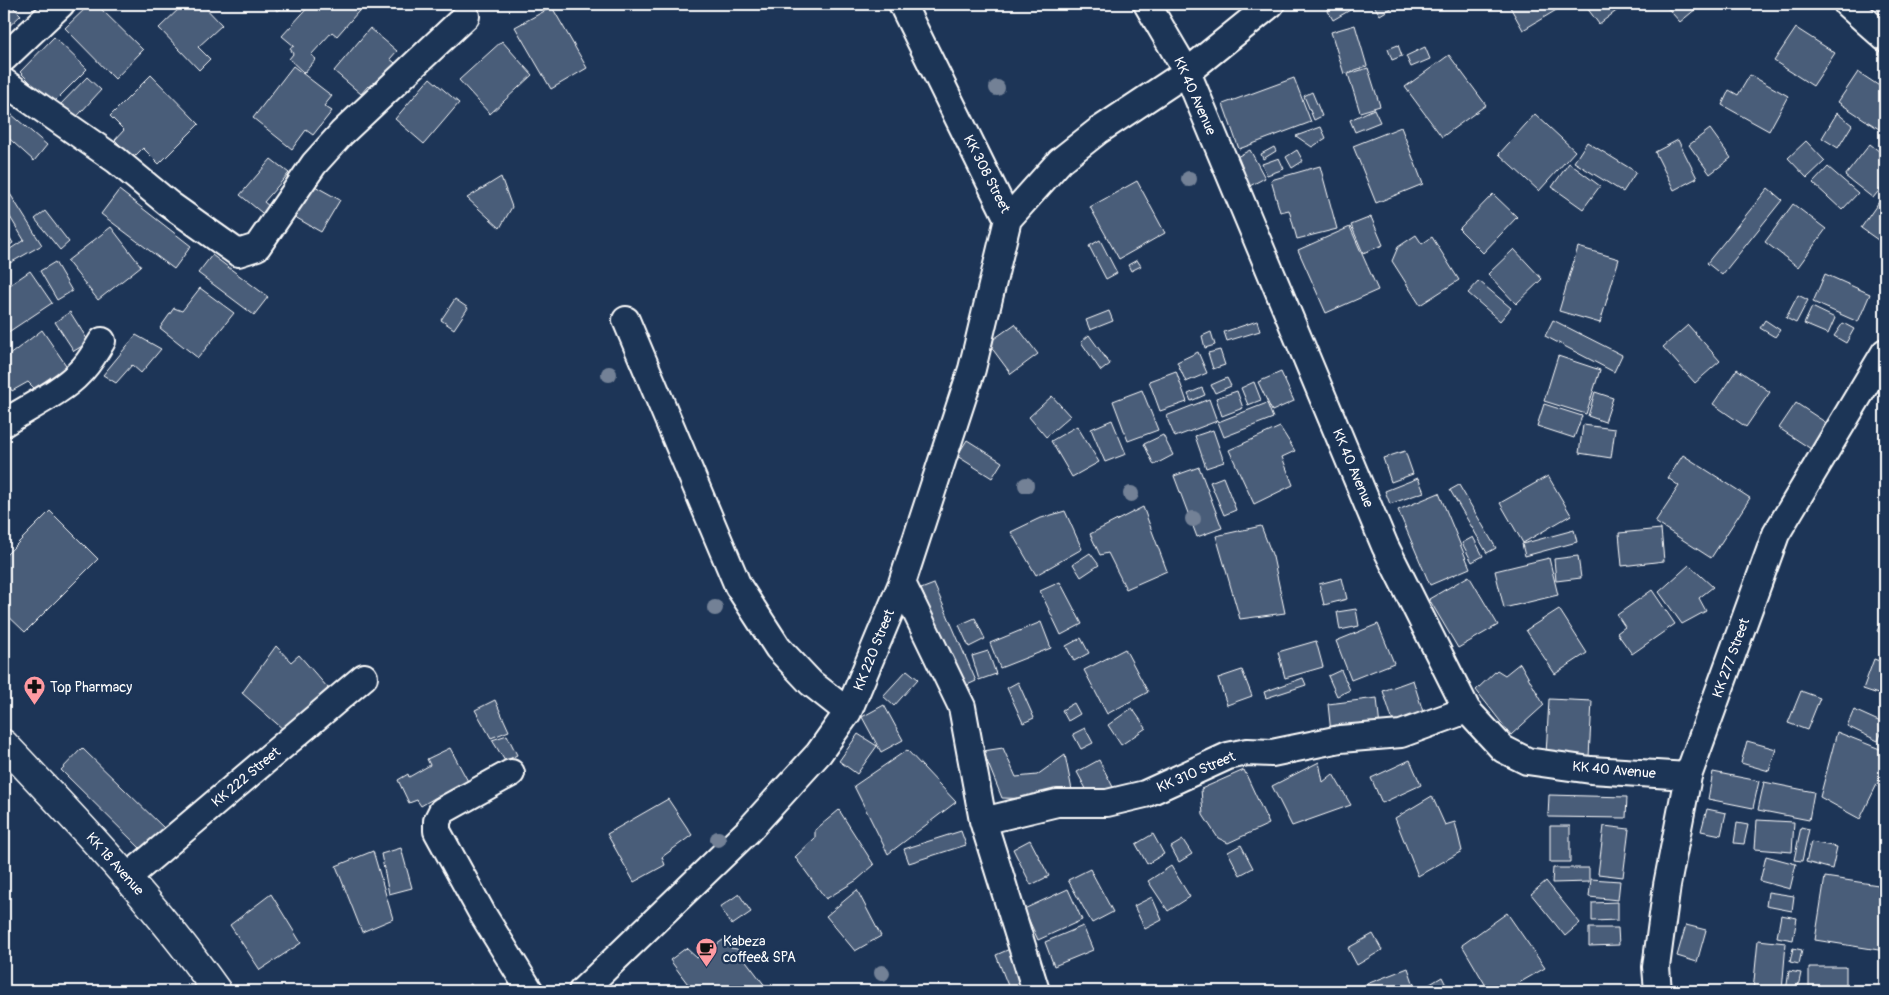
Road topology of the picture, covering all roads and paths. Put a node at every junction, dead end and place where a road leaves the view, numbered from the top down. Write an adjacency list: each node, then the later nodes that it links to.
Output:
1 (61, 4): 8 (street)
2 (902, 4): 11 (street, KK 308 Street)
3 (1147, 4): 9 (street, KK 40 Avenue)
4 (1271, 4): 9 (street, KK 308 Street)
5 (1847, 4): 7 (street)
6 (466, 16): 10 (street)
7 (1885, 38)
8 (4, 58)
9 (1187, 72): 11 (street, KK 308 Street); 18 (street, KK 40 Avenue)
10 (4, 82)
11 (1008, 219): 16 (street, KK 220 Street)
12 (626, 320): 19 (street)
13 (102, 341): 15 (street)
14 (1885, 352): 22 (street, KK 277 Street)
15 (4, 423)
16 (902, 583): 19 (street, KK 220 Street); 23 (street)
17 (364, 677): 24 (street, KK 222 Street)
18 (1467, 710): 22 (street, KK 40 Avenue); 23 (street, KK 310 Street)
19 (848, 712): 27 (street, KK 220 Street)
20 (4, 744): 24 (main road, KK 18 Avenue)
21 (511, 772): 26 (street)
22 (1688, 776): 29 (street, KK 277 Street)
23 (983, 821): 28 (street)
24 (128, 877): 25 (main road, KK 18 Avenue)
25 (217, 991)
26 (530, 991)
27 (582, 991)
28 (1036, 991)
29 (1658, 991)

